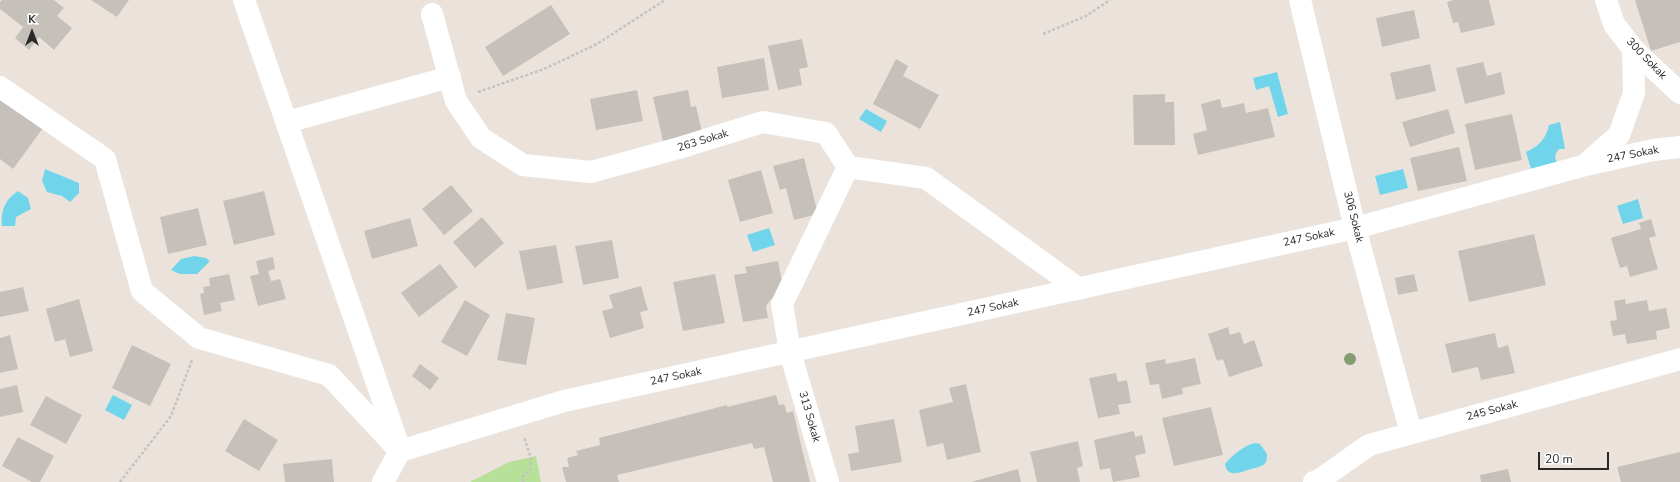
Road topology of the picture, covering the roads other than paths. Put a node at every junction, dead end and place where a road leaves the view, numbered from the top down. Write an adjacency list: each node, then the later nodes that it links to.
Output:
1 (244, 0): 9 (street)
2 (1300, 0): 13 (street, 306 Sokak)
3 (1606, 0): 5 (street, 300 Sokak)
4 (432, 14): 6 (street, 263 Sokak)
5 (1633, 49): 8 (street, 300 Sokak); 11 (street, 247 Sokak)
6 (450, 77): 9 (street); 12 (street, 263 Sokak)
7 (0, 87): 18 (street)
8 (1680, 93)
9 (286, 122): 18 (street)
10 (1680, 147): 11 (street, 247 Sokak)
11 (1586, 165): 13 (street, 247 Sokak)
12 (848, 167): 14 (street); 15 (street)
13 (1355, 228): 14 (street, 247 Sokak); 17 (street, 306 Sokak)
14 (1079, 289): 15 (street, 247 Sokak)
15 (790, 352): 18 (street, 247 Sokak); 20 (street, 313 Sokak)
16 (1680, 360): 17 (street, 245 Sokak)
17 (1411, 434): 21 (street, 245 Sokak)
18 (400, 451): 19 (street)
19 (383, 482)
20 (828, 482)
21 (1316, 482)

